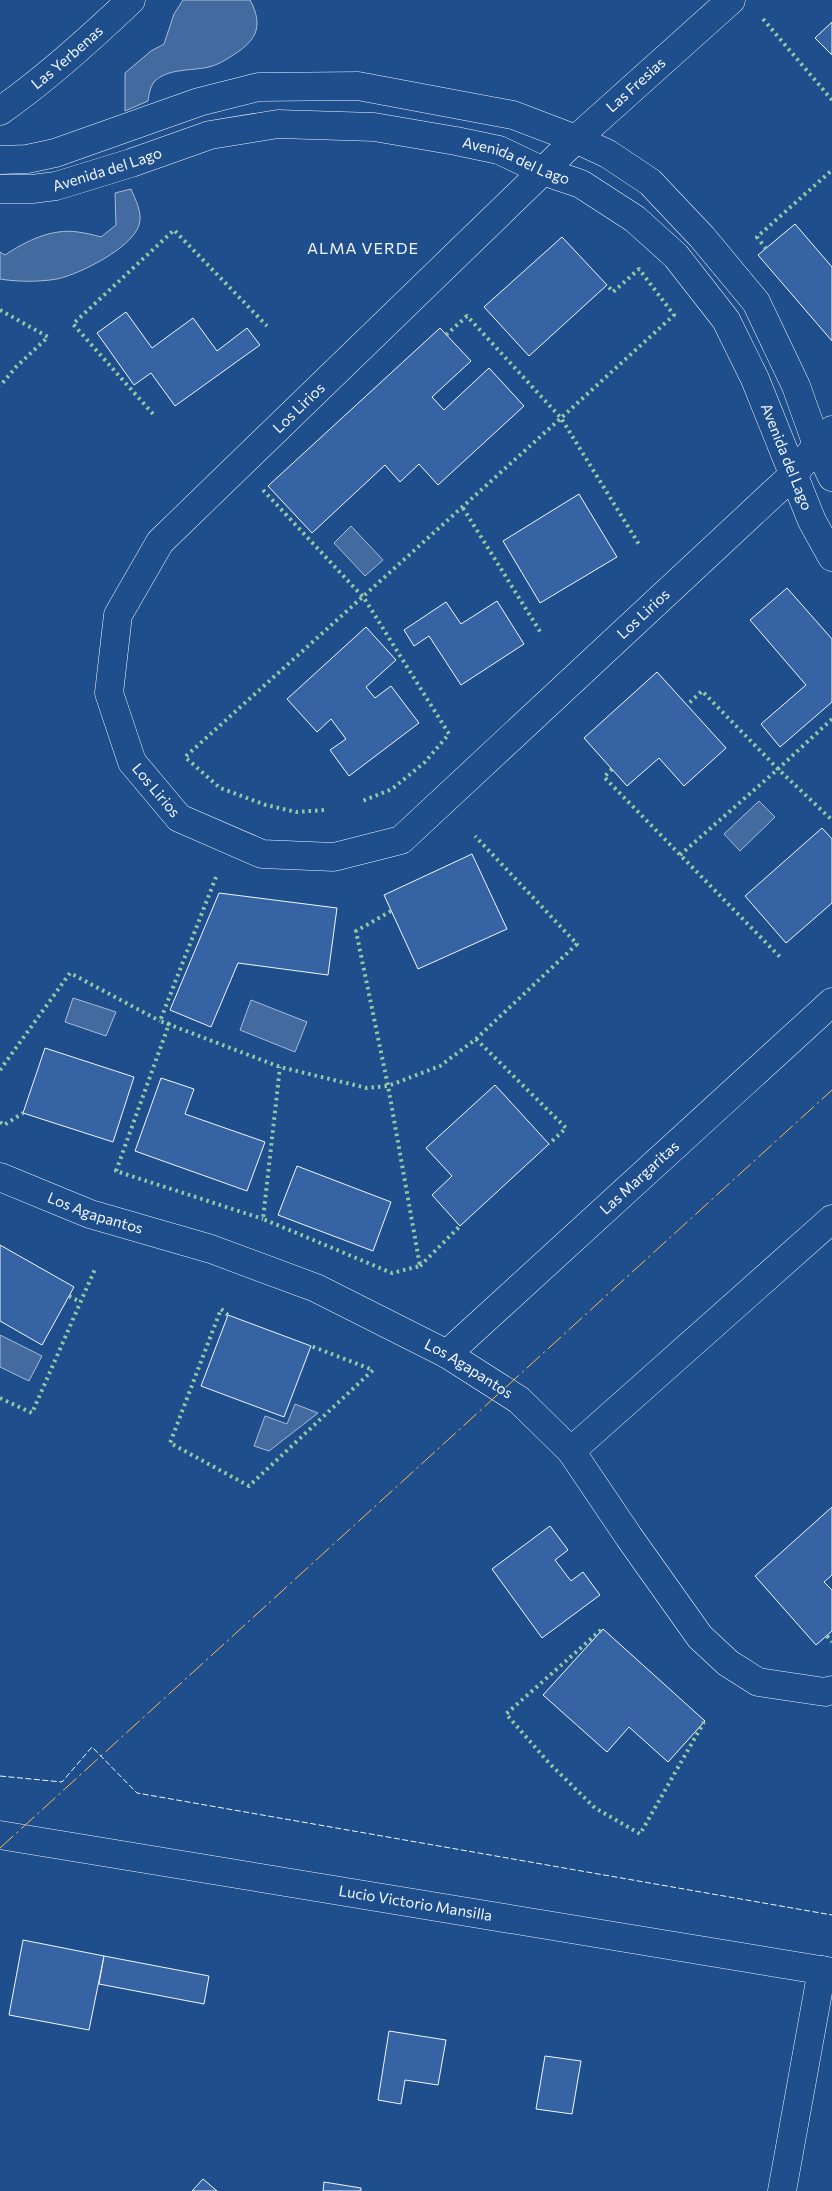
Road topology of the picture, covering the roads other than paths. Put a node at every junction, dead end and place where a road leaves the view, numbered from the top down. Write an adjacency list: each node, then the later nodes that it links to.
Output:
1 (131, 0): 3 (street, Las Yerbenas)
2 (731, 0): 4 (street, Las Fresias)
3 (0, 111)
4 (576, 139): 5 (street, Avenida del Lago); 6 (street, Las Fresias); 8 (street, Avenida del Lago)
5 (0, 160)
6 (543, 171): 7 (street, Avenida del Lago); 9 (street, Avenida del Lago); 9 (street, Los Lirios)
7 (0, 189)
8 (824, 438): 9 (street, Los Lirios); 10 (street, Avenida del Lago)
9 (794, 474): 11 (street, Avenida del Lago)
10 (832, 477)
11 (832, 557)
12 (832, 1002): 15 (street, Las Margaritas)
13 (0, 1176): 15 (street, Los Agapantos)
14 (832, 1219): 16 (street)
15 (447, 1354): 16 (street, Los Agapantos)
16 (571, 1451): 17 (street, Los Agapantos)
17 (832, 1690)
18 (0, 1835): 19 (street, Lucio Victorio Mansilla)
19 (827, 1971): 20 (street)
20 (782, 2191)

